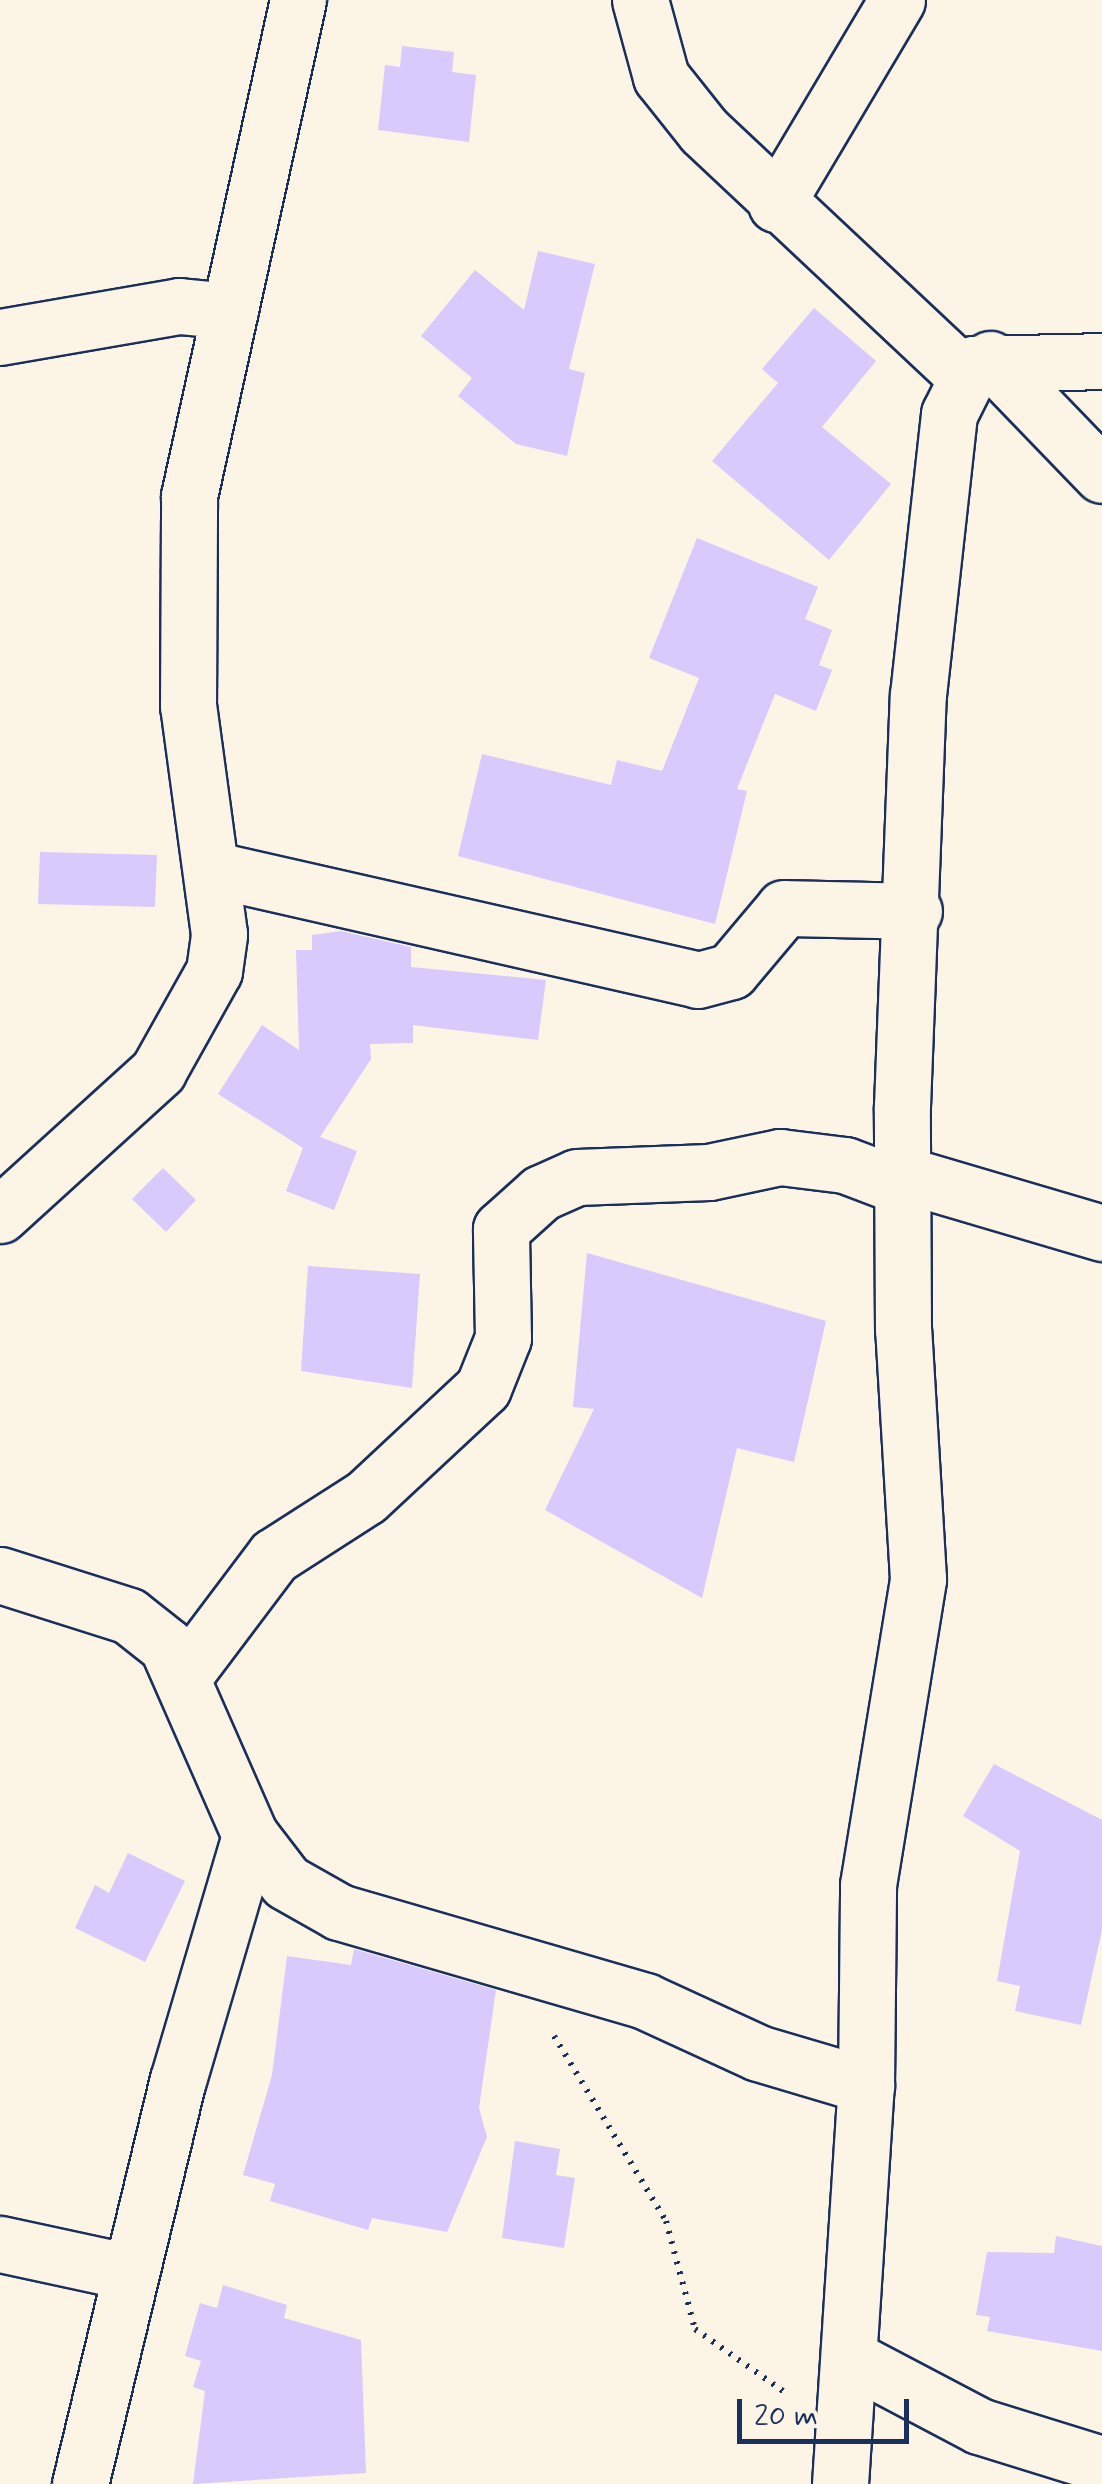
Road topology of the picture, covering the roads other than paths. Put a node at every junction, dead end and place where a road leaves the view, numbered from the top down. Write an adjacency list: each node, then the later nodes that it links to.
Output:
1 (298, 0): 5 (street)
2 (640, 0): 4 (street)
3 (897, 0): 4 (street)
4 (776, 204): 8 (street)
5 (230, 311): 6 (street); 10 (street)
6 (0, 337)
7 (1102, 361): 8 (street)
8 (977, 368): 9 (street); 11 (street)
9 (1102, 475)
10 (211, 869): 11 (street); 13 (street)
11 (914, 911): 12 (street)
12 (902, 1181): 14 (street); 16 (street); 18 (street)
13 (10, 1193)
14 (1102, 1234)
15 (0, 1575): 16 (street)
16 (185, 1674): 17 (street)
17 (250, 1836): 18 (street); 20 (street)
18 (866, 2085): 21 (street)
19 (0, 2244): 20 (street)
20 (130, 2272): 23 (street)
21 (852, 2359): 22 (street); 24 (street)
22 (1102, 2464)
23 (80, 2484)
24 (840, 2484)

